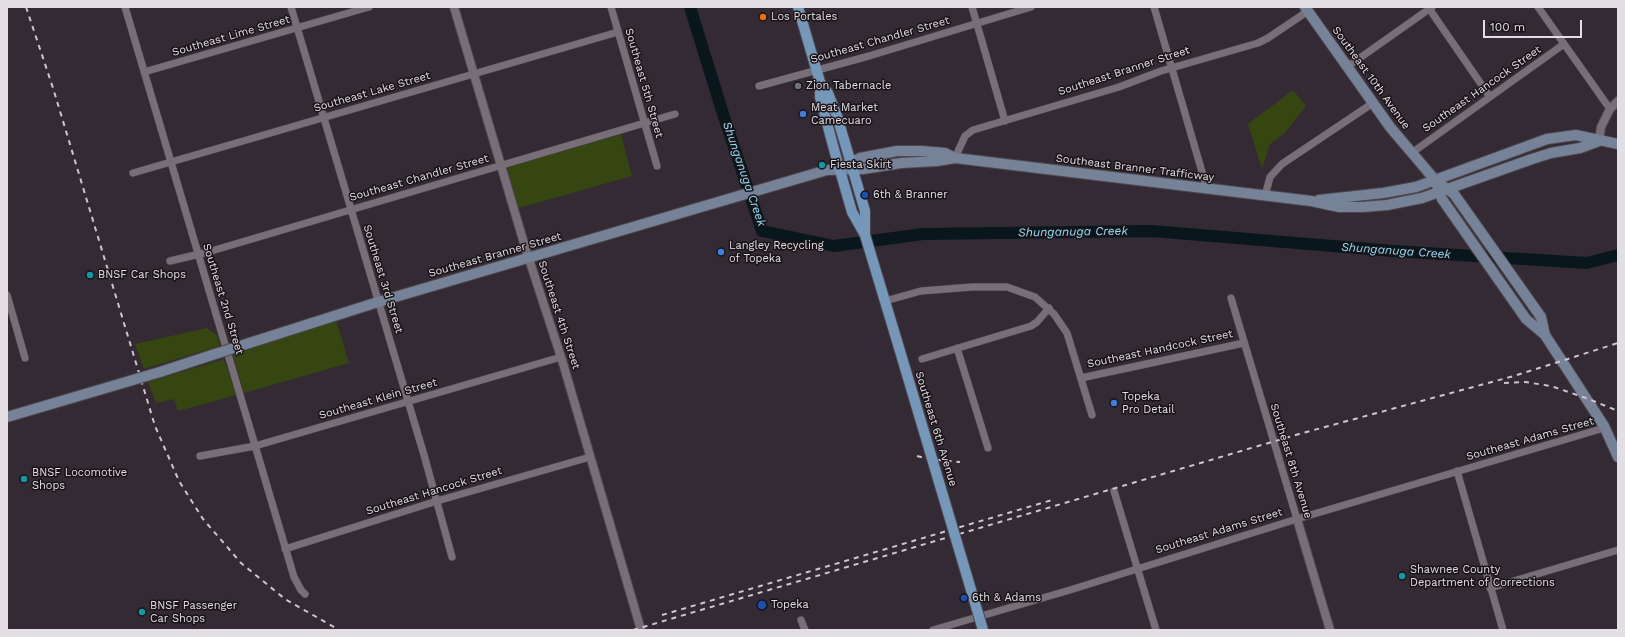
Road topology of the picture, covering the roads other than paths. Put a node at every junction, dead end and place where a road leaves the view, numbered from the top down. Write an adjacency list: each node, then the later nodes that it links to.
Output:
1 (125, 7): 20 (street, Southeast 2nd Street)
2 (291, 7): 14 (street, Southeast 3rd Street)
3 (369, 7): 14 (street, Southeast Lime Street)
4 (454, 7): 21 (street, Southeast 4th Street)
5 (611, 7): 15 (street, Southeast 5th Street)
6 (798, 7): 19 (main road, Southeast 6th Avenue)
7 (972, 7): 13 (street)
8 (1031, 7): 13 (street, Southeast Chandler Street)
9 (1154, 7): 18 (street)
10 (1538, 7): 16 (street)
11 (1429, 8): 17 (street); 24 (street)
12 (1306, 9): 17 (main road, Southeast 10th Avenue); 18 (street, Southeast Branner Street)
13 (977, 23): 19 (street, Southeast Chandler Street); 30 (street)
14 (297, 28): 20 (street, Southeast Lime Street); 29 (street, Southeast 3rd Street)
15 (618, 32): 21 (street, Southeast Lake Street); 31 (street, Southeast 5th Street)
16 (1564, 44): 24 (street, Southeast Hancock Street); 27 (street)
17 (1347, 67): 26 (main road, Southeast 10th Avenue)
18 (1171, 68): 30 (street, Southeast Branner Street); 43 (street)
19 (817, 70): 22 (main road, Southeast 6th Avenue); 23 (street, Southeast Chandler Street)
20 (144, 72): 36 (street, Southeast 2nd Street)
21 (474, 75): 29 (street, Southeast Lake Street); 37 (street, Southeast 4th Street)
22 (820, 82): 39 (main road, Southeast 6th Avenue); 40 (main road, Southeast 6th Avenue)
23 (759, 86)
24 (1490, 97): 34 (street, Southeast Hancock Street)
25 (1618, 101): 27 (street)
26 (1373, 103): 34 (main road, Southeast 10th Avenue); 45 (street)
27 (1610, 109): 32 (street)
28 (675, 114): 31 (street, Southeast Chandler Street)
29 (323, 118): 36 (street, Southeast Lake Street); 47 (street, Southeast 3rd Street)
30 (1006, 121): 35 (street, Southeast Branner Street)
31 (644, 123): 37 (street, Southeast Chandler Street); 38 (street, Southeast 5th Street)
32 (1599, 141): 33 (main road, Southeast Branner Trafficway); 42 (main road, Southeast Branner Trafficway); 44 (main road, Southeast Branner Trafficway)
33 (1618, 144)
34 (1412, 152): 42 (main road, Southeast 10th Avenue)
35 (955, 158): 39 (main road, Southeast Branner Street); 43 (main road, Southeast Branner Trafficway)
36 (171, 162): 41 (street, Southeast Lake Street); 49 (street, Southeast 2nd Street)
37 (501, 165): 47 (street, Southeast Chandler Street); 50 (street, Southeast 4th Street)
38 (657, 166)
39 (851, 166): 40 (main road, Southeast Branner Street); 48 (main road, Southeast 6th Avenue)
40 (839, 168): 48 (main road, Southeast 6th Avenue); 50 (main road, Southeast Branner Street)
41 (133, 173)
42 (1434, 180): 44 (main road, Southeast 10th Avenue); 46 (main road, Southeast Branner Trafficway)
43 (1207, 189): 45 (main road, Southeast Branner Trafficway)
44 (1443, 190): 46 (main road, Southeast Branner Trafficway); 58 (main road, Southeast 10th Avenue); 58 (main road, Southeast 10th Avenue)
45 (1265, 196): 46 (main road, Southeast Branner Trafficway)
46 (1311, 201)
47 (351, 210): 49 (street, Southeast Chandler Street); 54 (street, Southeast 3rd Street)
48 (865, 235): 55 (main road, Southeast 6th Avenue)
49 (199, 255): 51 (street, Southeast Chandler Street); 69 (street, Southeast 2nd Street)
50 (529, 258): 54 (main road, Southeast Branner Street); 61 (street, Southeast 4th Street)
51 (170, 262)
52 (7, 295): 57 (street)
53 (1231, 298): 59 (street, Southeast 8th Avenue)
54 (378, 302): 65 (street, Southeast 3rd Street); 67 (main road, Southeast Branner Street, bridge)
55 (885, 302): 56 (street); 88 (main road, Southeast 6th Avenue, bridge)
56 (1049, 308): 60 (street); 64 (street)
57 (9, 310): 62 (street)
58 (1545, 335): 68 (main road, Southeast 10th Avenue)
59 (1244, 343): 64 (street, Southeast Handcock Street); 77 (street, Southeast 8th Avenue)
60 (957, 348): 63 (street); 70 (street)
61 (561, 357): 65 (street, Southeast Klein Street); 72 (street, Southeast 4th Street)
62 (25, 358)
63 (922, 359)
64 (1081, 378): 66 (street)
65 (407, 402): 69 (street, Southeast Klein Street); 76 (street, Southeast 3rd Street)
66 (1092, 415)
67 (7, 417)
68 (1604, 428): 73 (main road, Southeast 10th Avenue); 74 (street, Southeast Adams Street)
69 (255, 446): 71 (street, Southeast Klein Street); 78 (street, Southeast 2nd Street)
70 (988, 448)
71 (200, 456)
72 (590, 457): 76 (street, Southeast Hancock Street); 85 (street, Southeast 4th Street)
73 (1618, 457)
74 (1457, 472): 77 (street, Southeast Adams Street); 82 (street)
75 (1114, 491): 81 (street)
76 (437, 501): 78 (street, Southeast Hancock Street); 80 (street, Southeast 3rd Street)
77 (1297, 519): 81 (street, Southeast Adams Street); 90 (street, Southeast 8th Avenue)
78 (285, 549): 83 (street, Southeast 2nd Street)
79 (1618, 550): 82 (street)
80 (452, 558)
81 (1138, 568): 87 (street, Southeast Adams Street); 89 (street)
82 (1490, 588): 91 (street)
83 (305, 594)
84 (801, 620): 86 (street)
85 (641, 630)
86 (805, 630)
87 (933, 630)
88 (984, 630)
89 (1156, 630)
90 (1330, 630)
91 (1503, 630)

